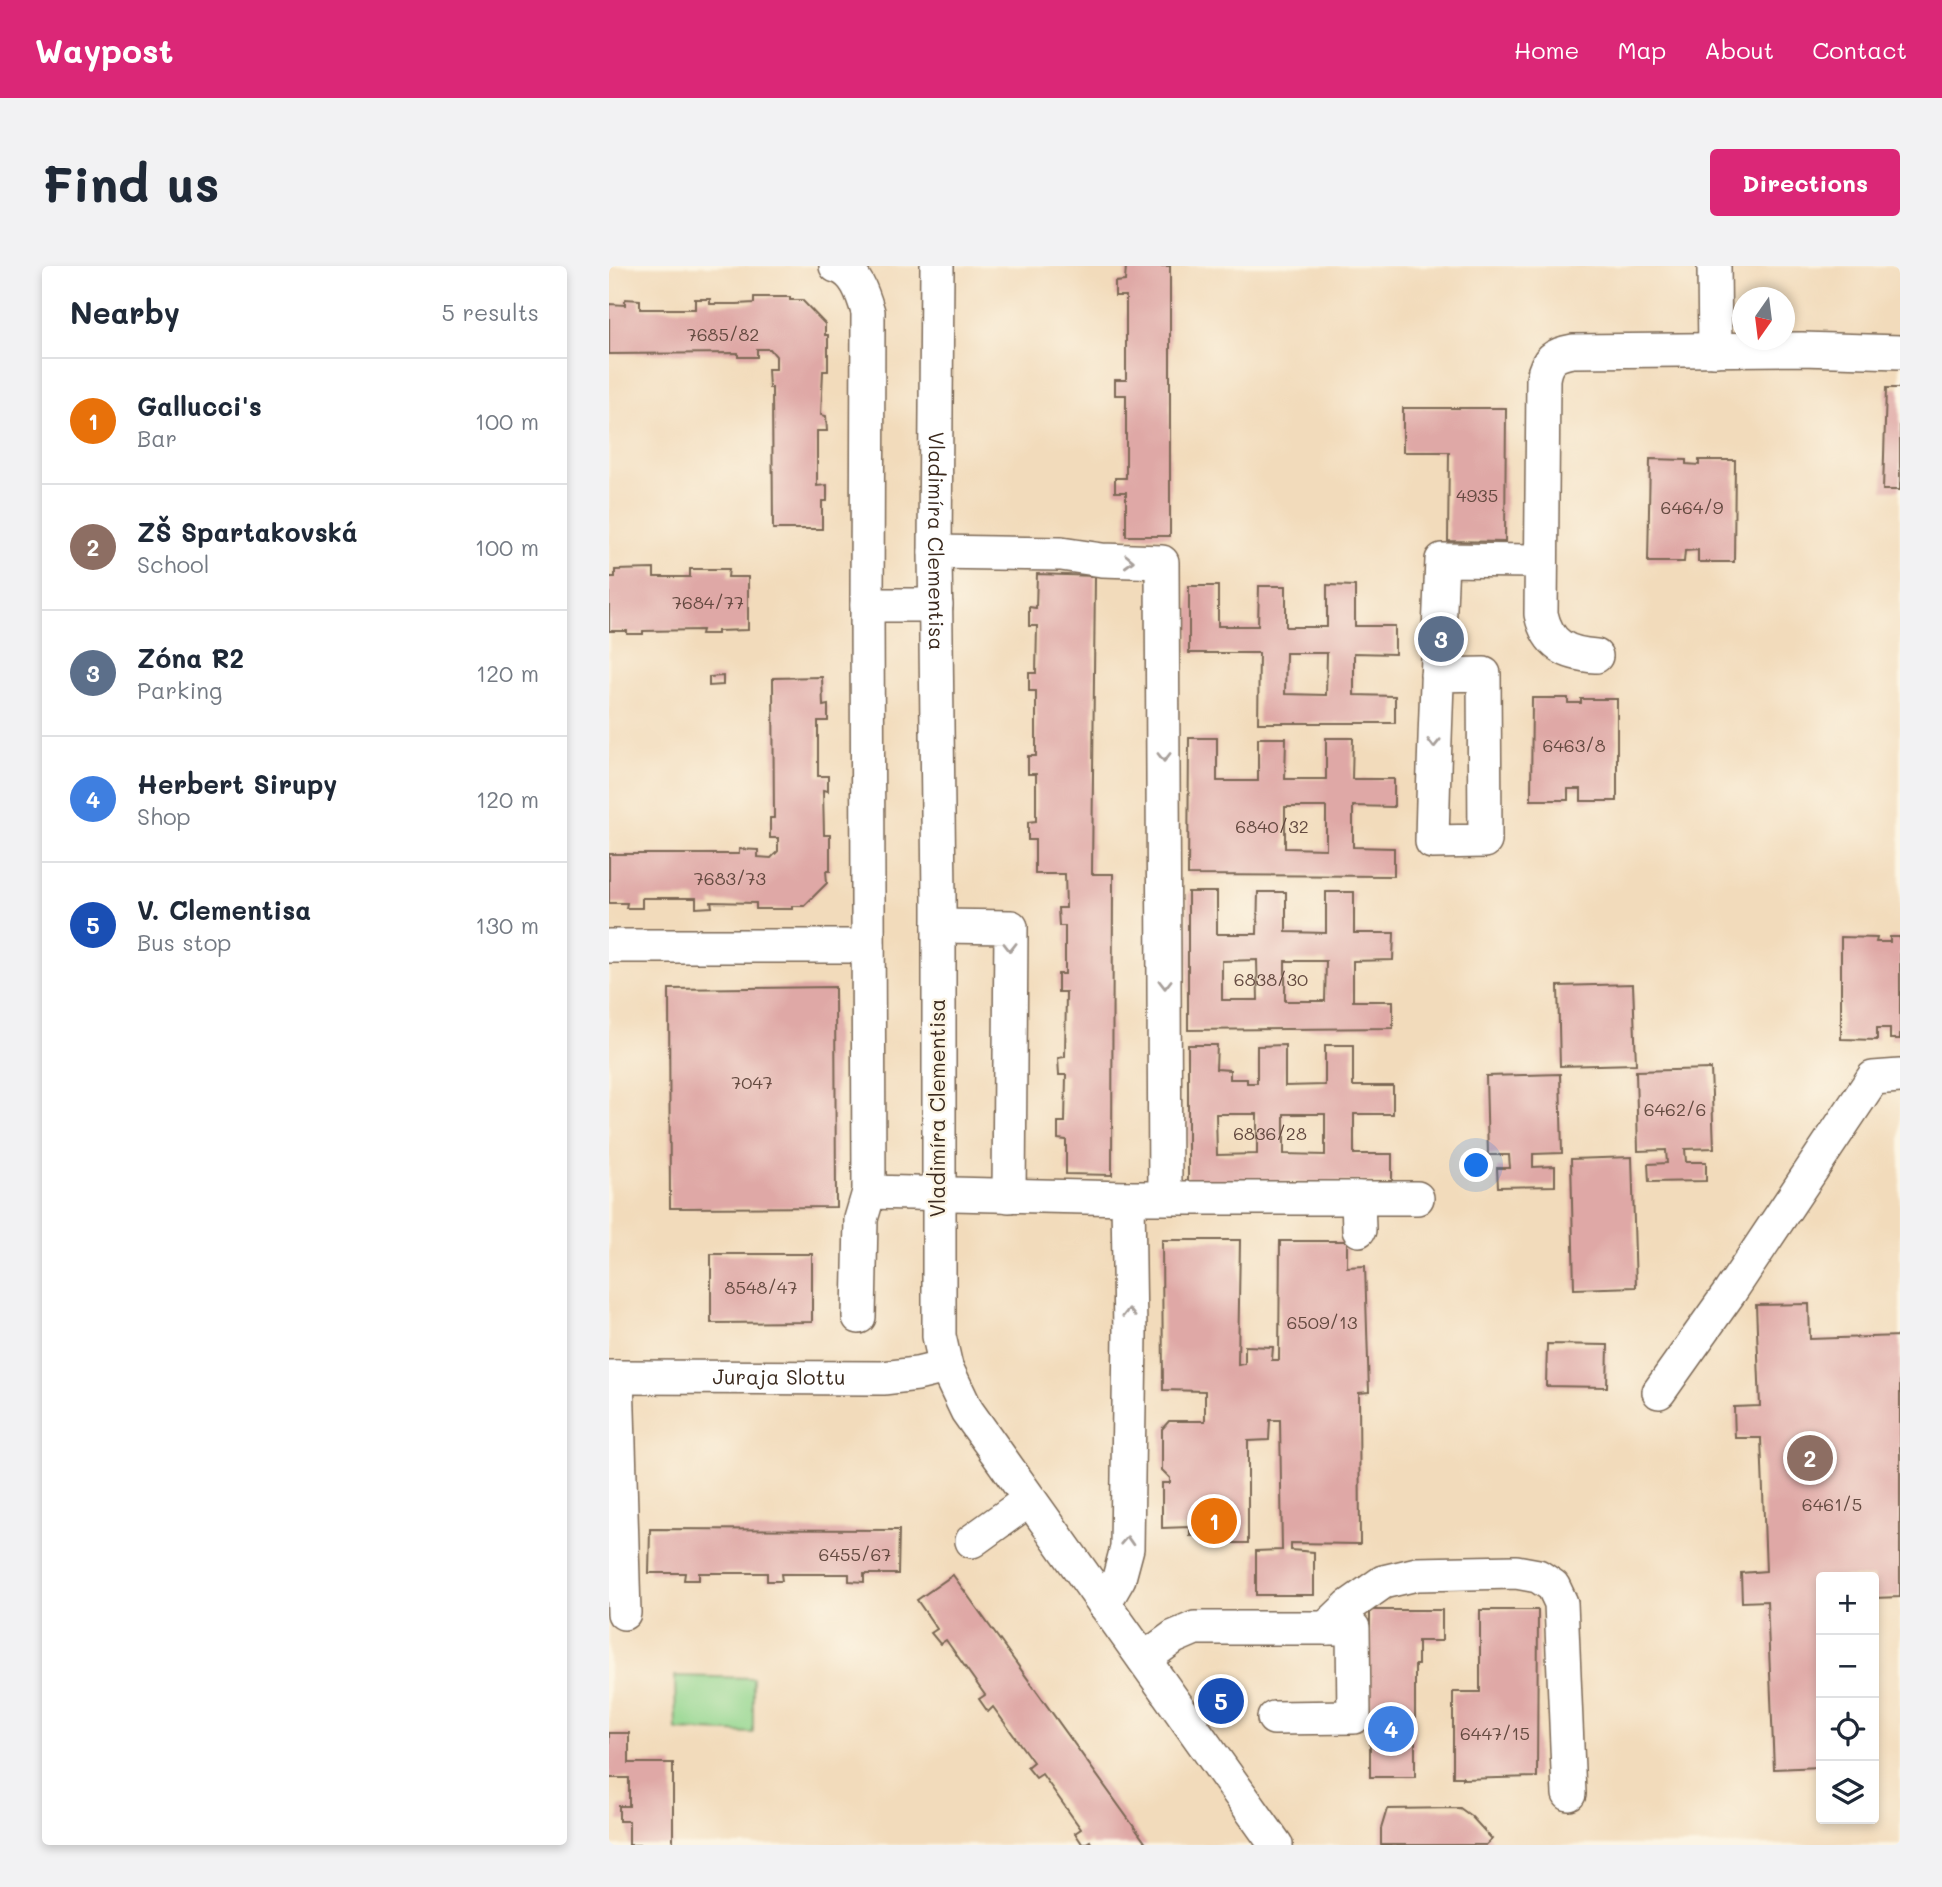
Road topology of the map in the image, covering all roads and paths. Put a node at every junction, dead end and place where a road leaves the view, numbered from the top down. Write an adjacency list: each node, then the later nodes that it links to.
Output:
1 (836, 266): 8 (street)
2 (937, 266): 6 (street, Vladimíra Clementisa)
3 (1714, 266): 4 (street)
4 (1715, 349): 5 (street); 7 (street)
5 (1900, 352)
6 (935, 552): 9 (street, Vladimíra Clementisa); 19 (street, one-way to 19)
7 (1541, 561): 10 (street); 11 (street)
8 (867, 605): 9 (street); 14 (street)
9 (936, 605): 12 (street, Vladimíra Clementisa)
10 (1596, 656)
11 (1437, 674): 11 (street, one-way to 11)
12 (939, 926): 17 (street, Vladimíra Clementisa); 18 (street, one-way to 18)
13 (609, 946): 14 (street)
14 (868, 946): 16 (street)
15 (1900, 1076): 25 (street)
16 (869, 1192): 17 (street); 22 (street)
17 (938, 1195): 18 (street); 23 (street, Vladimíra Clementisa)
18 (1009, 1196): 21 (street)
19 (1165, 1198): 20 (street); 21 (street)
20 (1416, 1198)
21 (1128, 1199): 28 (street, one-way to 21)
22 (859, 1317)
23 (946, 1367): 24 (street, Juraja Slottu); 26 (street, Vladimíra Clementisa)
24 (613, 1377): 29 (street)
25 (1659, 1392)
26 (1029, 1500): 27 (street); 28 (street, Vladimíra Clementisa)
27 (972, 1541)
28 (1104, 1604): 31 (street, Vladimíra Clementisa)
29 (624, 1613)
30 (1325, 1628): 31 (street); 32 (street); 33 (street)
31 (1144, 1659): 34 (street, Vladimíra Clementisa)
32 (1274, 1718)
33 (1569, 1794)
34 (1276, 1845)

